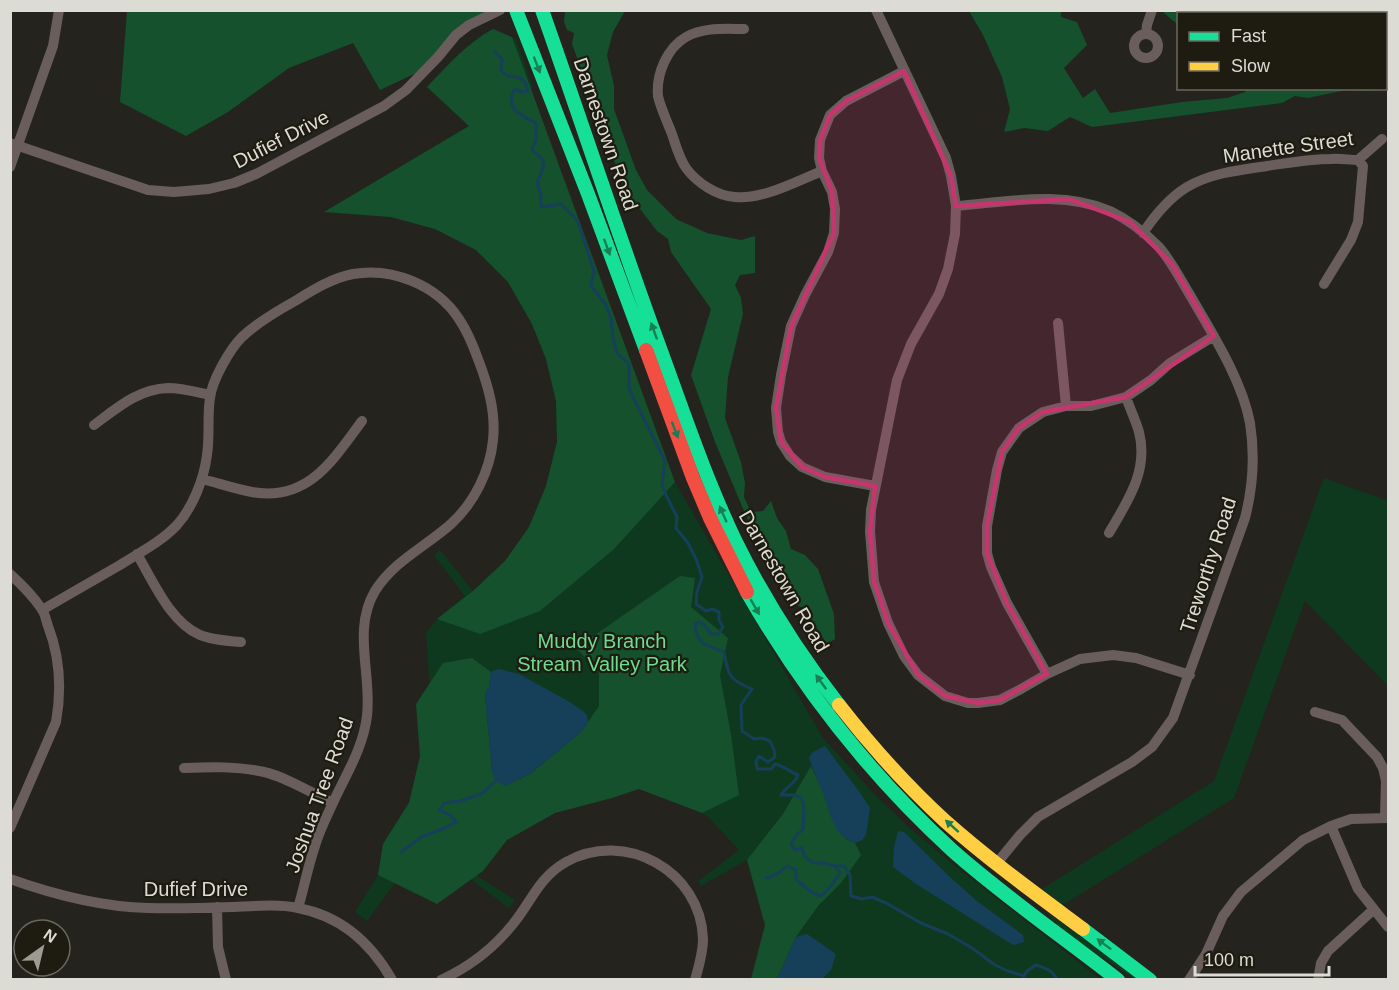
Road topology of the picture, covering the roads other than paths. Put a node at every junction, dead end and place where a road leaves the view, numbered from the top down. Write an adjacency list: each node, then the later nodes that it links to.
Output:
1 (59, 10): 11 (street)
2 (500, 10): 11 (street, Dufief Drive)
3 (516, 10): 50 (main road, Darnestown Road, one-way to 50)
4 (542, 10): 40 (main road, Darnestown Road, one-way to 4)
5 (876, 10): 9 (street)
6 (1152, 10): 8 (street)
7 (744, 29): 14 (street)
8 (1146, 34)
9 (904, 71): 14 (street); 15 (street)
10 (1382, 139): 12 (street, Manette Street)
11 (15, 144): 13 (street)
12 (1358, 160): 16 (street, Manette Street); 17 (street)
13 (10, 167)
14 (822, 171): 26 (street)
15 (956, 206): 16 (street, Treworthy Road); 26 (street)
16 (1143, 233): 19 (street, Treworthy Road)
17 (1324, 284)
18 (1058, 323): 22 (street)
19 (1214, 336): 21 (street); 33 (street, Treworthy Road)
20 (210, 394): 24 (street); 25 (street, Joshua Tree Road); 36 (street, Joshua Tree Road)
21 (1126, 397): 22 (street); 27 (street)
22 (1066, 406): 32 (street)
23 (362, 421): 25 (street)
24 (94, 425)
25 (202, 479): 28 (street, Joshua Tree Road)
26 (875, 486): 32 (street)
27 (1109, 533)
28 (137, 554): 30 (street, Joshua Tree Road); 31 (street)
29 (10, 574): 30 (street)
30 (42, 610): 39 (street)
31 (241, 642)
32 (1047, 674): 33 (street)
33 (1190, 675): 40 (street, Treworthy Road)
34 (1315, 712): 37 (street)
35 (184, 768): 36 (street)
36 (333, 803): 43 (street, Joshua Tree Road)
37 (1387, 817): 38 (street)
38 (1331, 826): 44 (street); 52 (street)
39 (10, 828)
40 (997, 863): 51 (main road, Darnestown Road, one-way to 40)
41 (10, 879): 42 (street, Dufief Drive)
42 (217, 907): 43 (street, Dufief Drive); 46 (street)
43 (298, 908): 47 (street, Dufief Drive)
44 (1373, 910): 45 (street); 53 (street)
45 (1389, 927)
46 (226, 980)
47 (392, 980)
48 (441, 980): 49 (street)
49 (695, 980)
50 (1118, 980)
51 (1150, 980)
52 (1189, 980)
53 (1318, 980)

